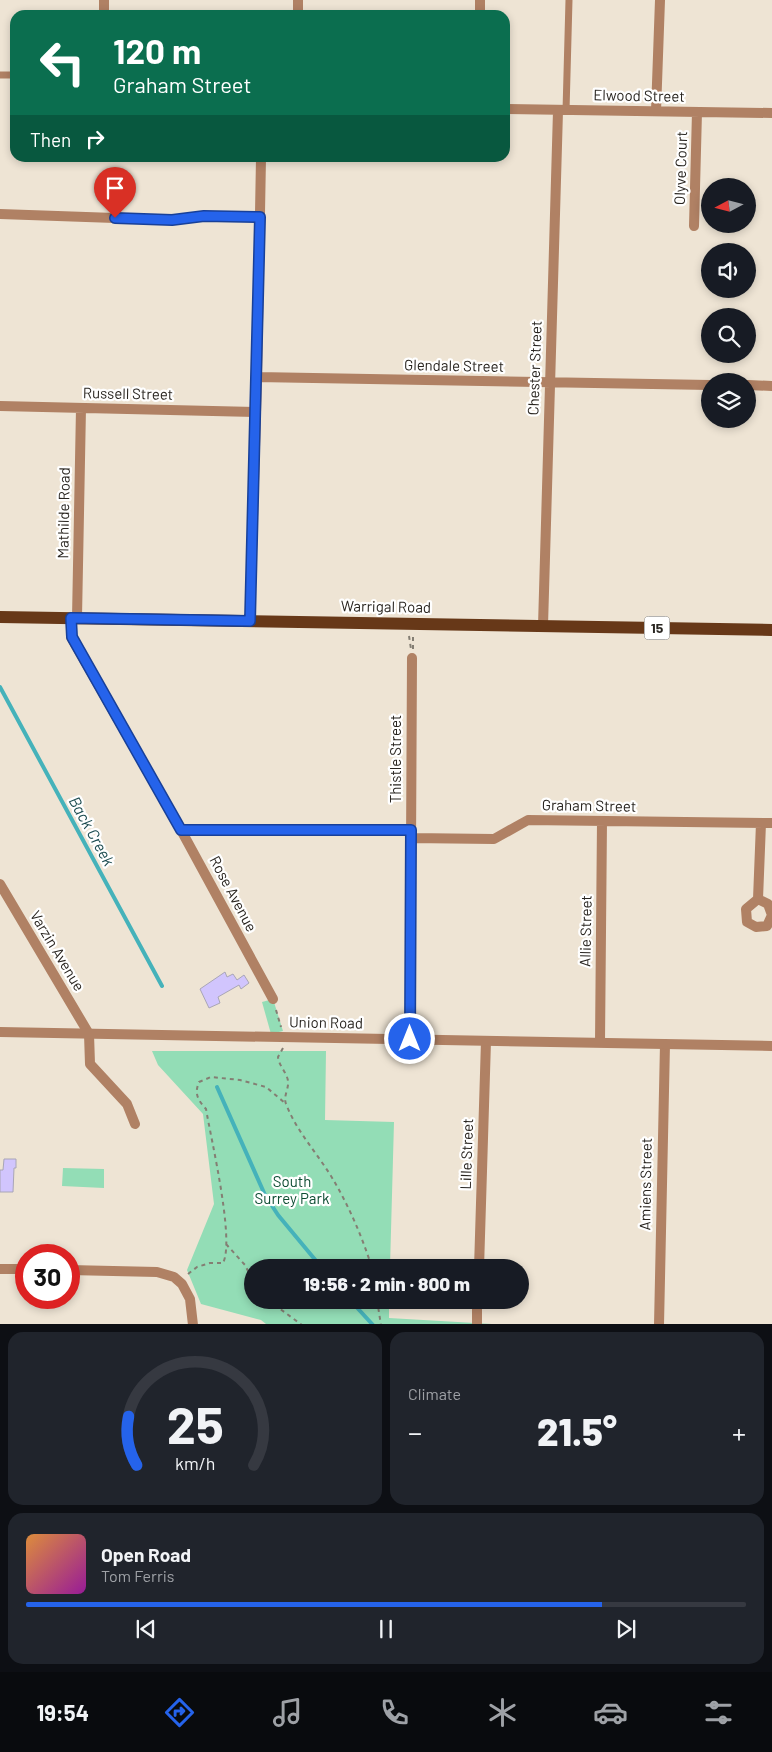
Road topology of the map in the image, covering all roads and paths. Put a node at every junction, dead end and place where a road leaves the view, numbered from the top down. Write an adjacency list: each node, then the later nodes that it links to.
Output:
1 (569, 0): 4 (lane)
2 (660, 0): 5 (street)
3 (510, 109): 4 (street, Elwood Street)
4 (562, 111): 5 (street, Elwood Street); 13 (street, Chester Street)
5 (656, 111): 6 (street, Elwood Street)
6 (697, 112): 7 (street, Elwood Street); 11 (street, Olyve Court)
7 (772, 113)
8 (261, 162): 10 (street)
9 (0, 214): 10 (street)
10 (260, 217): 12 (street)
11 (694, 226)
12 (257, 377): 13 (street, Glendale Street); 19 (street)
13 (550, 382): 14 (street, Glendale Street); 24 (street, Chester Street)
14 (701, 385)
15 (756, 385): 16 (street)
16 (772, 386)
17 (0, 406): 18 (street, Russell Street)
18 (81, 408): 19 (street, Russell Street); 21 (street, Mathilde Road)
19 (255, 412): 22 (street)
20 (0, 617): 21 (main road, Warrigal Road / 15)
21 (74, 618): 22 (main road, Warrigal Road / 15); 30 (street, Rose Avenue)
22 (250, 621): 23 (main road, Warrigal Road / 15)
23 (410, 624): 24 (main road, Warrigal Road / 15); 26 (path); 26 (path)
24 (542, 626): 25 (main road, Warrigal Road / 15)
25 (772, 630)
26 (412, 658): 31 (street, Thistle Street)
27 (602, 821): 28 (street, Graham Street); 31 (street, Graham Street); 41 (street, Allie Street)
28 (761, 823): 29 (street, Graham Street); 33 (street)
29 (772, 823)
30 (181, 830): 31 (street, Graham Street); 35 (street, Rose Avenue)
31 (410, 834): 39 (street, Thistle Street)
32 (0, 884): 37 (street, Varzin Avenue)
33 (758, 900): 34 (street); 34 (street)
34 (772, 915)
35 (273, 999): 38 (path)
36 (0, 1032): 37 (street, Union Road)
37 (89, 1034): 38 (street, Union Road); 46 (street)
38 (284, 1037): 39 (street, Union Road)
39 (410, 1039): 40 (street, Union Road)
40 (486, 1041): 41 (street, Union Road); 51 (street, Lille Street)
41 (600, 1042): 42 (street, Union Road)
42 (665, 1044): 43 (street, Union Road); 64 (street, Amiens Street)
43 (772, 1046)
44 (278, 1059): 45 (path)
45 (285, 1103): 47 (path); 50 (path)
46 (135, 1124)
47 (226, 1244): 48 (path); 49 (path)
48 (230, 1248): 49 (path); 52 (path)
49 (225, 1250): 56 (path)
50 (369, 1259)
51 (478, 1259)
52 (244, 1263)
53 (0, 1269): 54 (street)
54 (15, 1269)
55 (80, 1270): 56 (street)
56 (182, 1284): 60 (street)
57 (281, 1309): 61 (path)
58 (378, 1309): 62 (path)
59 (477, 1309): 63 (street)
60 (193, 1324)
61 (302, 1324)
62 (381, 1324)
63 (476, 1324)
64 (658, 1324)

